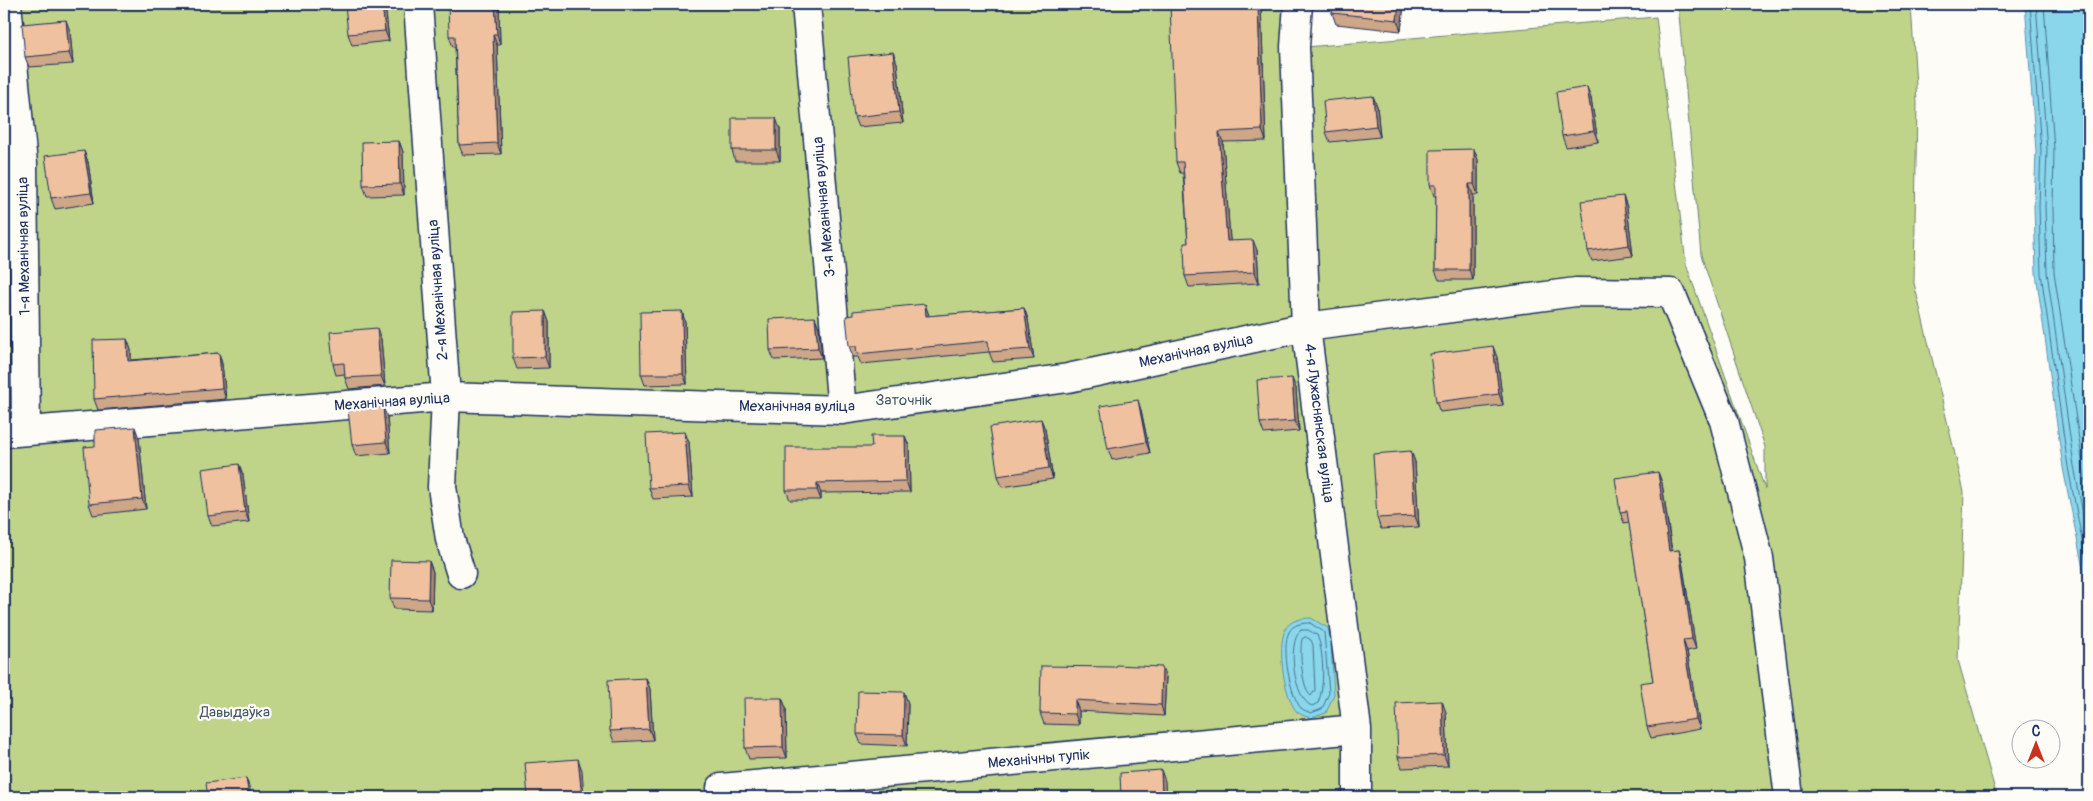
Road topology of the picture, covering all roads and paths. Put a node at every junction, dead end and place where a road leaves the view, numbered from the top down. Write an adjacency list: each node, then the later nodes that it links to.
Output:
1 (7, 4): 8 (street, 1-я Механічная вуліца)
2 (418, 4): 6 (street, 2-я Механічная вуліца)
3 (806, 4): 7 (street, 3-я Механічная вуліца)
4 (1298, 4): 5 (street, 4-я Лужаснянская вуліца)
5 (1306, 327): 7 (street, Механічная вуліца); 10 (street, 4-я Лужаснянская вуліца); 13 (street, Механічная вуліца)
6 (446, 397): 7 (street, Механічная вуліца); 8 (street, Механічная вуліца); 9 (street, 2-я Механічная вуліца)
7 (842, 410)
8 (15, 431)
9 (461, 574)
10 (1356, 729): 11 (street, Механічны тупік); 12 (street, 4-я Лужаснянская вуліца)
11 (721, 788)
12 (1357, 797)
13 (1788, 797)

